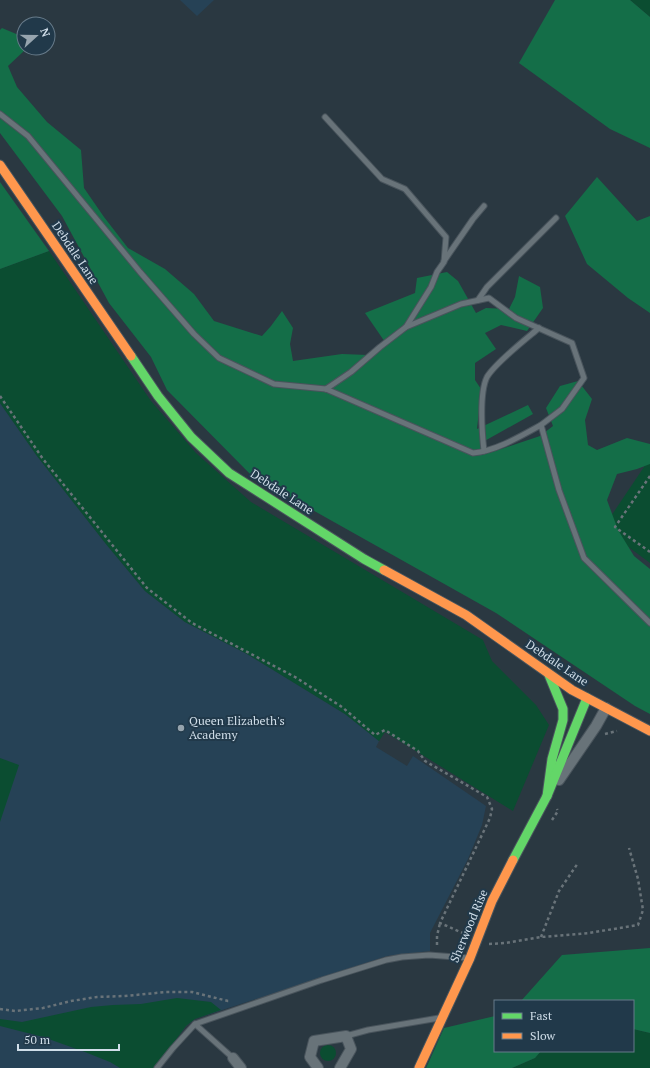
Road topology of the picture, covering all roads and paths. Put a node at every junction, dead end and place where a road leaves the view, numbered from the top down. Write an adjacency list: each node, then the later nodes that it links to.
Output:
1 (0, 114): 10 (lane)
2 (325, 117): 6 (lane)
3 (0, 164): 17 (main road, Debdale Lane)
4 (484, 206): 6 (lane)
5 (556, 218): 7 (lane)
6 (444, 262): 8 (lane)
7 (478, 300): 8 (lane); 9 (lane)
8 (406, 327): 10 (lane)
9 (539, 328): 12 (lane); 13 (lane)
10 (326, 390): 13 (lane)
11 (0, 396): 24 (path)
12 (541, 426): 13 (lane); 16 (lane)
13 (484, 451)
14 (650, 476): 15 (path)
15 (650, 552)
16 (650, 623)
17 (548, 673): 18 (main road, Debdale Lane); 21 (main road)
18 (586, 698): 19 (main road, Debdale Lane); 21 (main road, Sherwood Rise)
19 (606, 708): 20 (main road, Debdale Lane); 21 (street, Sherwood Rise)
20 (650, 731)
21 (547, 796): 27 (main road, Sherwood Rise)
22 (630, 848): 26 (path)
23 (578, 863): 26 (path)
24 (440, 922): 25 (path); 28 (path)
25 (469, 936)
26 (541, 937): 27 (path)
27 (475, 944): 29 (main road, Sherwood Rise)
28 (455, 957): 29 (lane); 33 (lane)
29 (470, 958): 32 (main road, Sherwood Rise)
30 (235, 999): 31 (path)
31 (0, 1009)
32 (442, 1018): 34 (lane); 40 (main road, Sherwood Rise)
33 (195, 1024): 35 (lane); 36 (lane)
34 (346, 1036): 38 (street); 39 (street)
35 (233, 1058): 37 (street)
36 (158, 1068)
37 (241, 1068)
38 (318, 1068)
39 (340, 1068)
40 (419, 1068)

